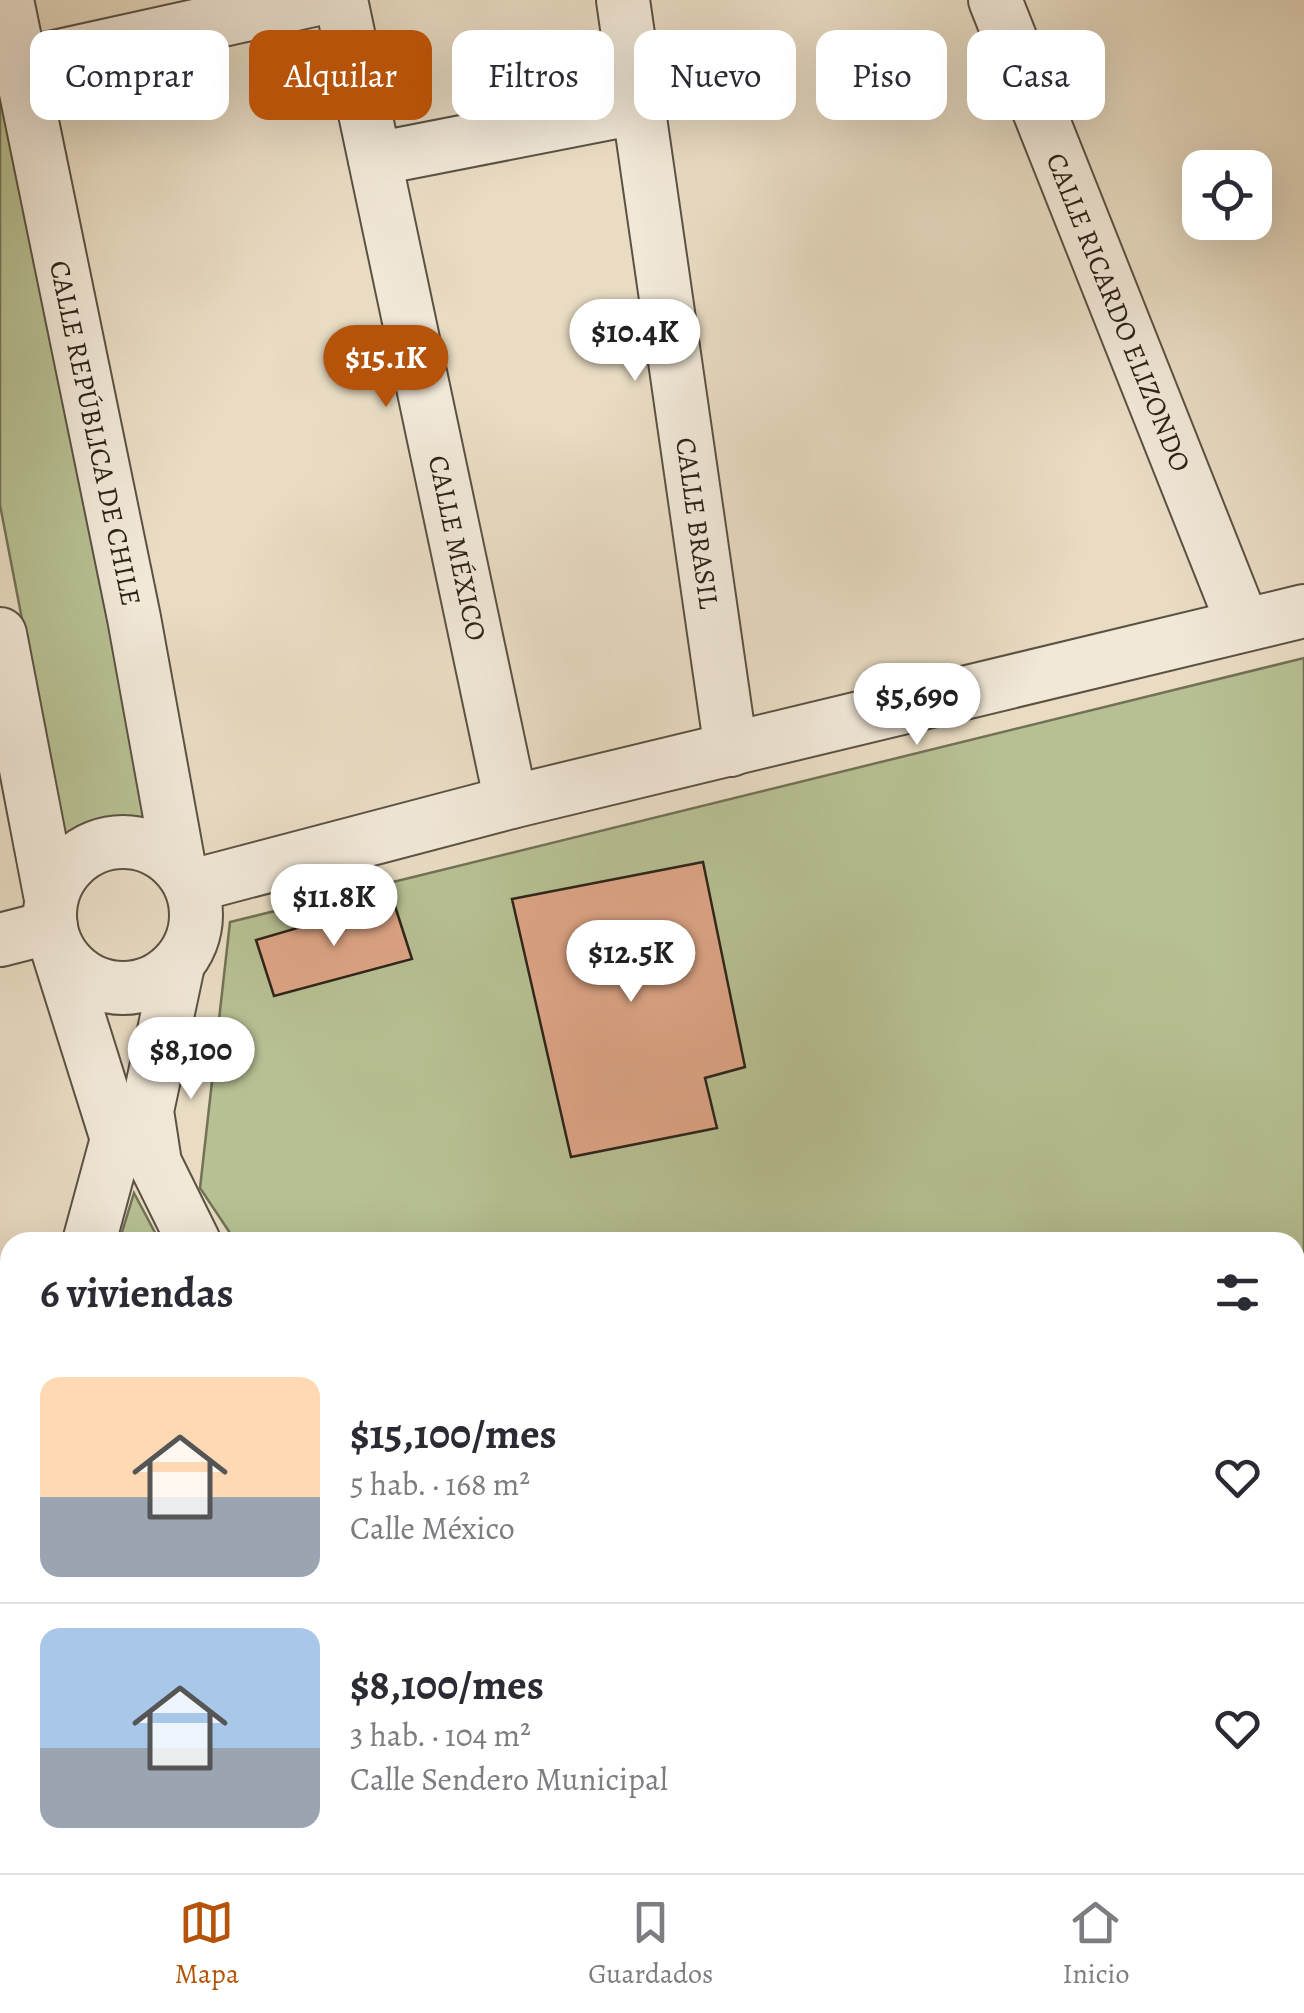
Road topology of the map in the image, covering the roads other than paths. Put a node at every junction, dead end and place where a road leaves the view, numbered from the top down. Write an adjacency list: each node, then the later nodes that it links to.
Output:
1 (7, 0): 7 (street, CALLE REPÚBLICA DE CHILE)
2 (313, 0): 7 (street)
3 (340, 0): 10 (street, CALLE MÉXICO)
4 (996, 0): 12 (street, CALLE RICARDO ELIZONDO)
5 (634, 2): 6 (street, CALLE BRASIL)
6 (635, 30)
7 (11, 66): 17 (street, CALLE REPÚBLICA DE CHILE)
8 (634, 108): 10 (street)
9 (638, 120): 15 (street, CALLE BRASIL)
10 (375, 159): 16 (street, CALLE MÉXICO)
11 (1304, 611): 12 (street)
12 (1243, 624): 15 (street)
13 (0, 634): 14 (street)
14 (6, 698): 18 (street)
15 (731, 750): 16 (street)
16 (511, 802): 17 (street)
17 (185, 876): 18 (street); 20 (street)
18 (53, 924): 19 (street); 20 (street); 21 (street)
19 (0, 940)
20 (178, 965): 21 (street)
21 (133, 1140): 22 (street); 23 (street)
22 (93, 1232)
23 (188, 1232)

